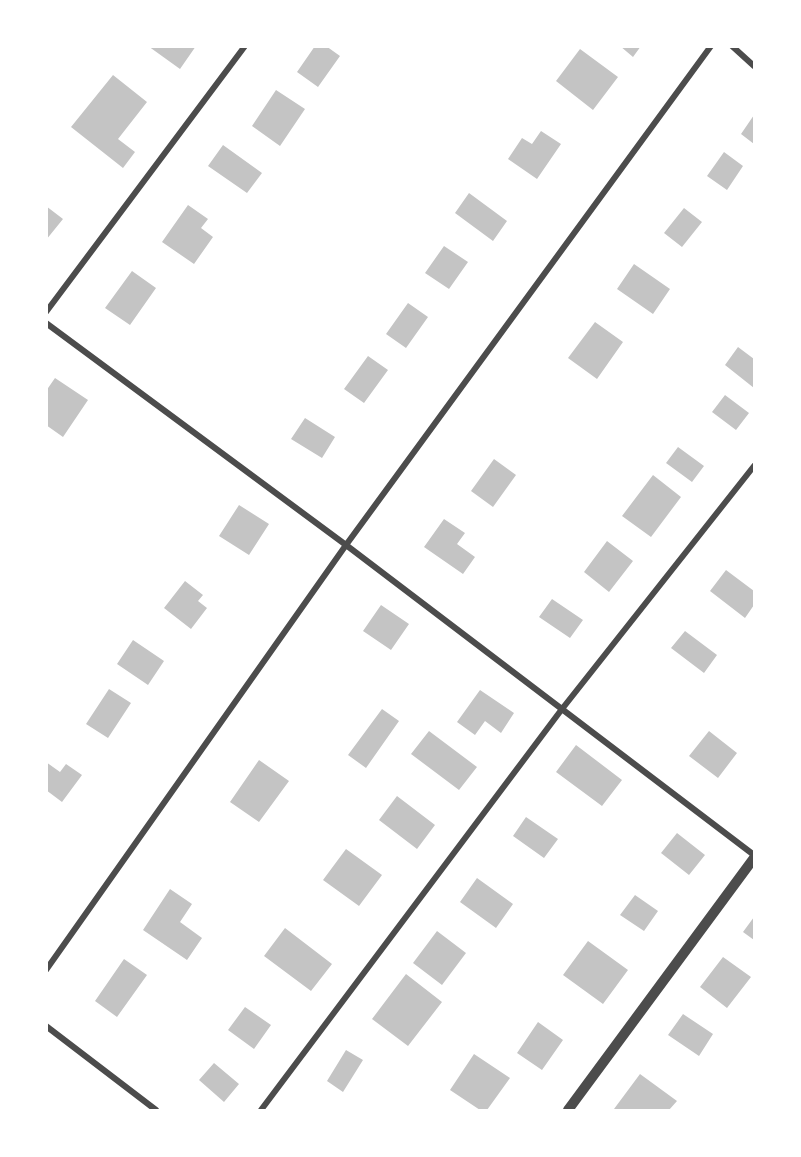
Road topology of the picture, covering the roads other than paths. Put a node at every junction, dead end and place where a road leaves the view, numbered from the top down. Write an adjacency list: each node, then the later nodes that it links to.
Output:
1 (245, 46): 5 (street)
2 (711, 46): 8 (street)
3 (732, 46): 4 (street)
4 (754, 66)
5 (46, 312)
6 (46, 322): 8 (street)
7 (754, 466): 9 (street)
8 (346, 546): 9 (street); 11 (street)
9 (562, 709): 10 (street); 14 (street)
10 (754, 856): 15 (street)
11 (46, 970)
12 (46, 1026): 13 (street)
13 (156, 1110)
14 (261, 1110)
15 (568, 1110)

